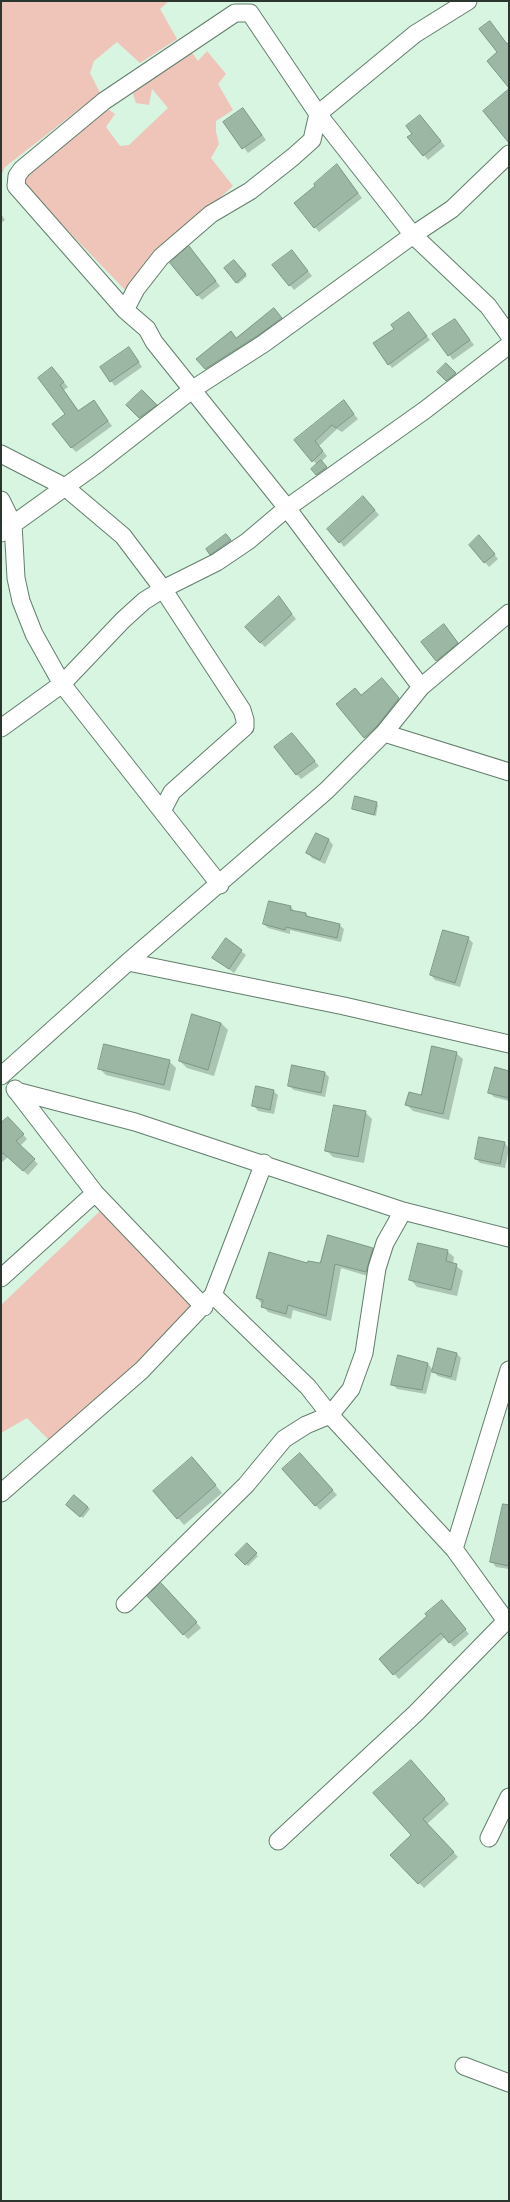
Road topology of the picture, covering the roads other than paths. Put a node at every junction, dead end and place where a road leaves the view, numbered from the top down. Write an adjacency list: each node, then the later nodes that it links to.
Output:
1 (468, 1): 2 (street)
2 (318, 114): 4 (street); 5 (street); 5 (street)
3 (509, 154): 4 (street)
4 (412, 235): 6 (street); 8 (street)
5 (125, 310): 8 (street)
6 (509, 335)
7 (509, 345): 12 (street)
8 (193, 389): 10 (street); 12 (street)
9 (1, 454): 10 (street)
10 (65, 488): 13 (street); 14 (street)
11 (1, 500): 13 (street)
12 (287, 508): 14 (street); 17 (street)
13 (7, 528): 16 (street)
14 (163, 589): 16 (street); 21 (street)
15 (509, 613): 17 (street)
16 (62, 684): 18 (street); 21 (street)
17 (421, 687): 19 (street)
18 (1, 728)
19 (384, 733): 20 (street); 22 (street)
20 (509, 772)
21 (162, 811): 22 (street)
22 (220, 885): 23 (street)
23 (128, 962): 24 (street); 25 (street)
24 (509, 1044)
25 (2, 1074): 26 (street)
26 (16, 1091): 27 (street); 28 (street)
27 (264, 1163): 29 (street); 32 (street)
28 (95, 1193): 31 (street); 32 (street)
29 (403, 1211): 30 (street); 34 (street)
30 (509, 1238)
31 (1, 1278)
32 (209, 1301): 34 (street); 35 (street)
33 (509, 1370): 36 (street)
34 (330, 1415): 36 (street); 37 (street)
35 (2, 1490)
36 (454, 1549): 38 (street)
37 (126, 1604)
38 (508, 1621): 41 (street)
39 (509, 1797): 40 (street)
40 (489, 1838)
41 (278, 1841)
42 (464, 2066): 43 (street)
43 (509, 2083)

